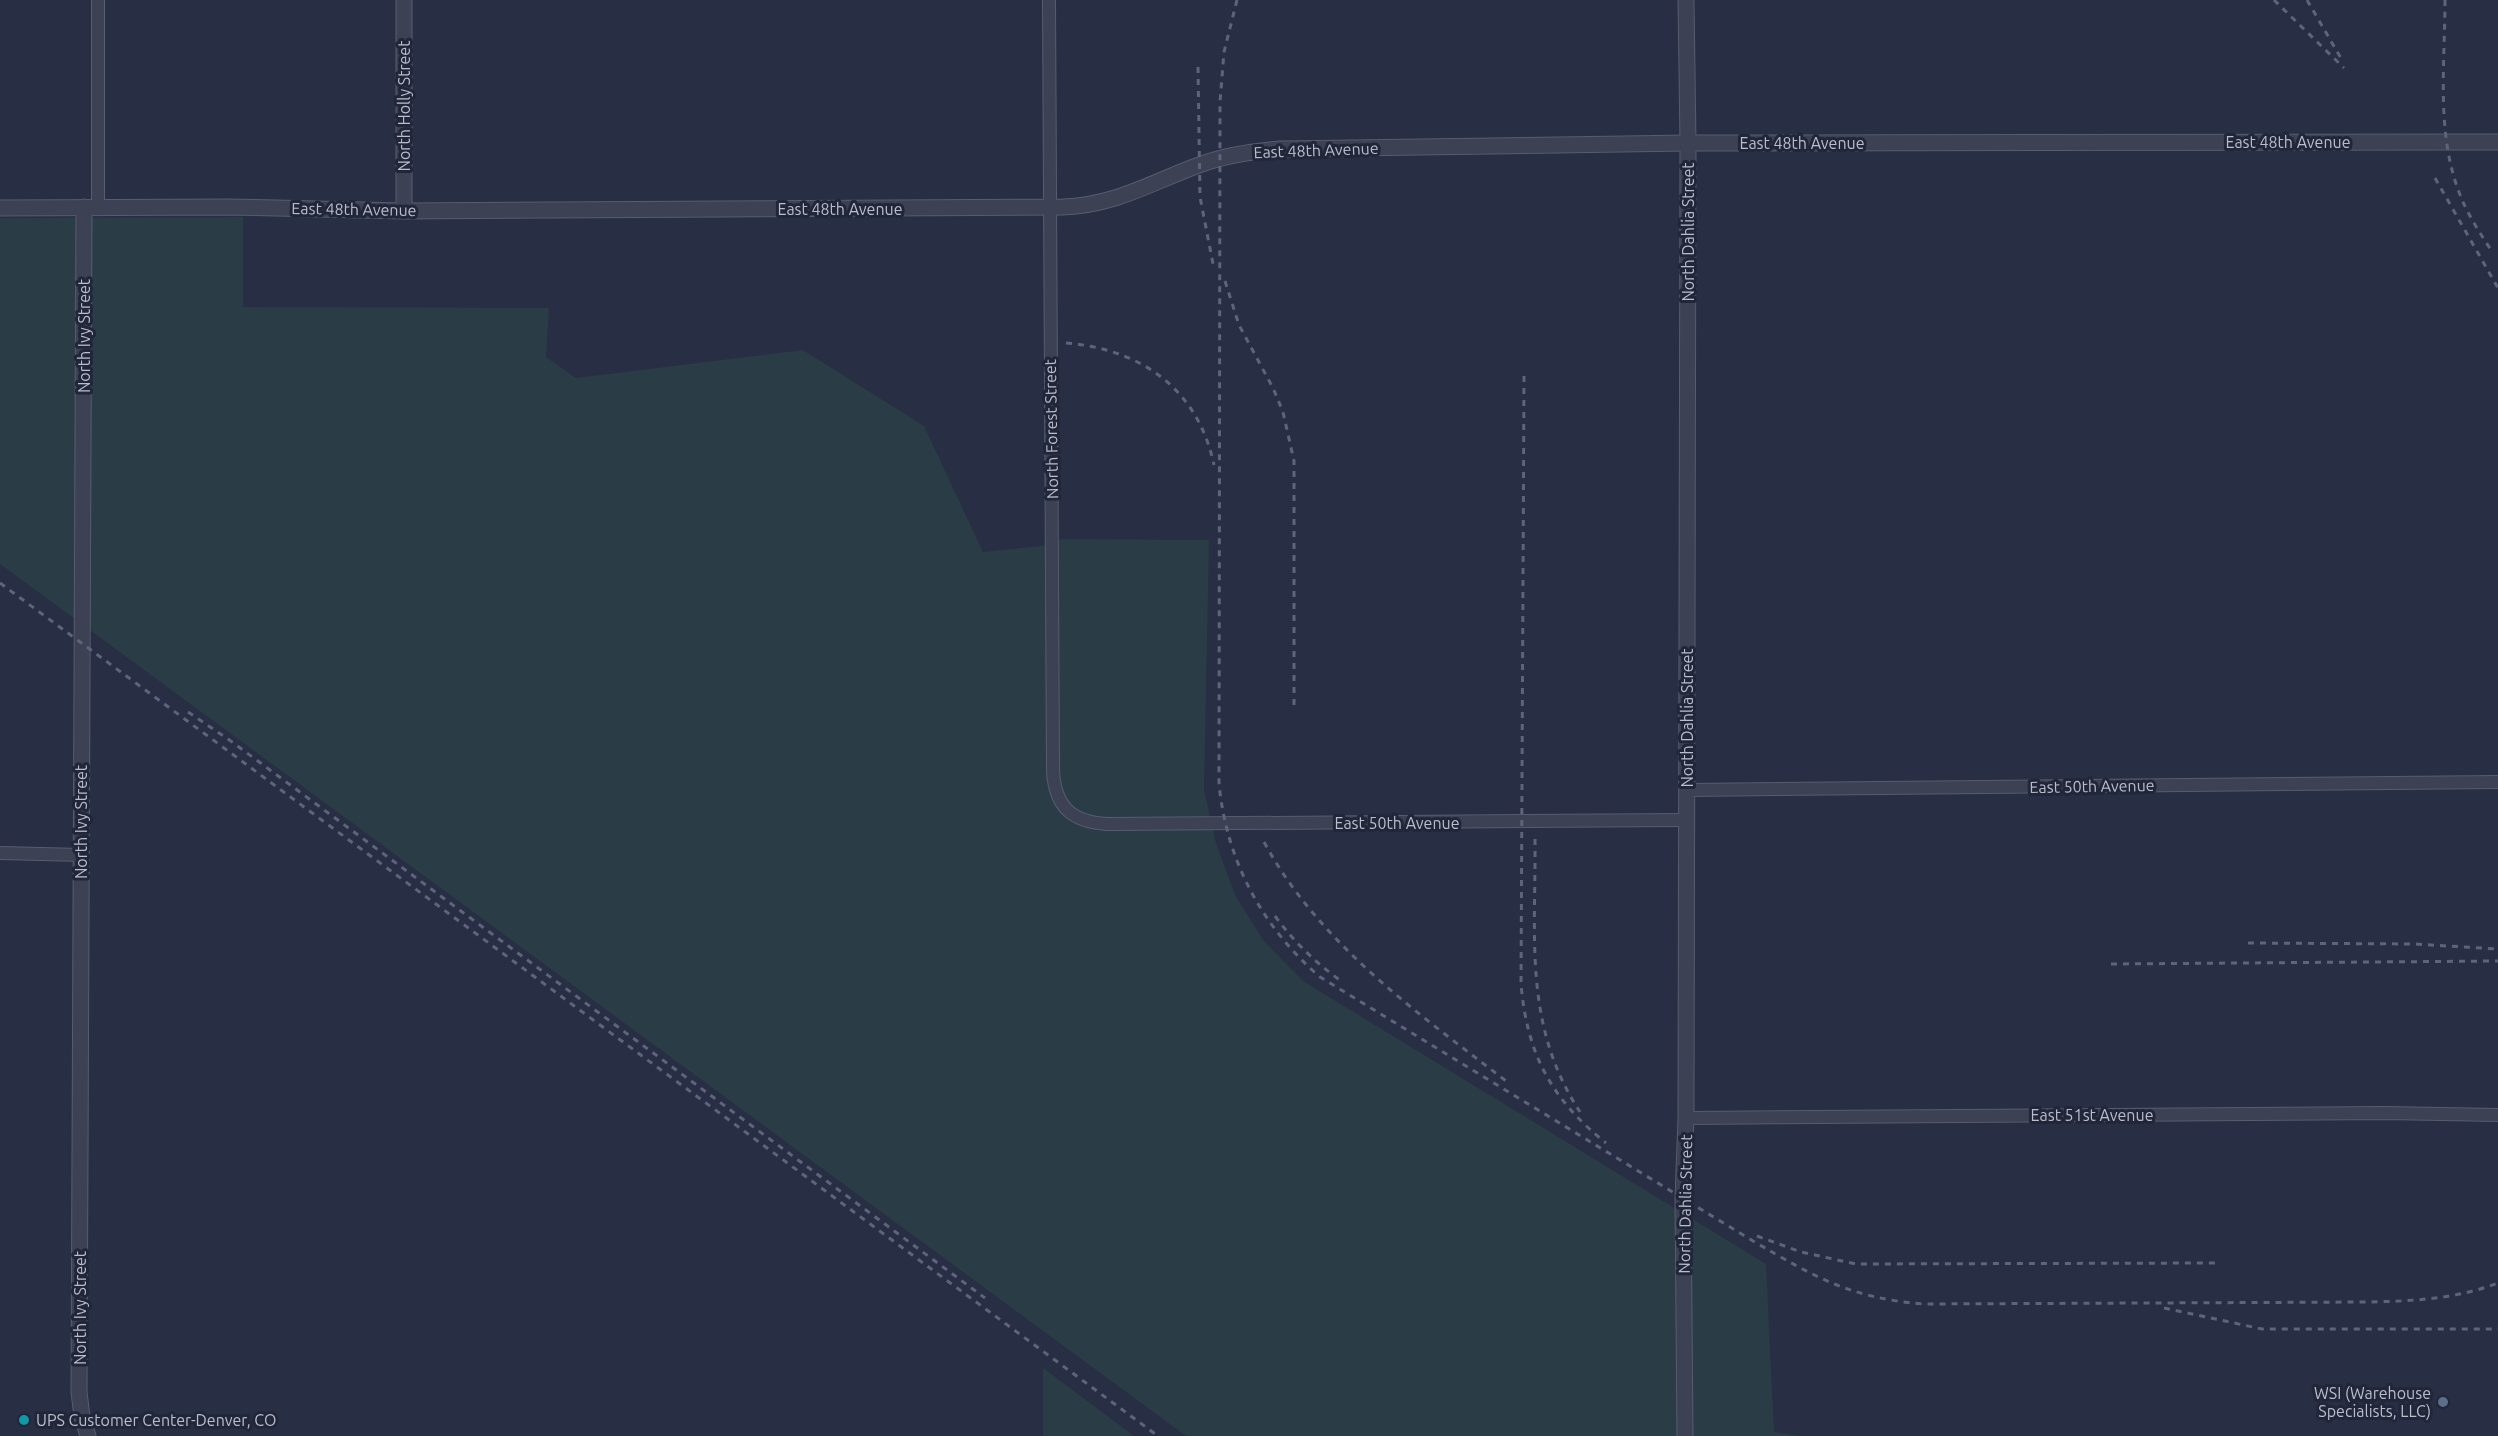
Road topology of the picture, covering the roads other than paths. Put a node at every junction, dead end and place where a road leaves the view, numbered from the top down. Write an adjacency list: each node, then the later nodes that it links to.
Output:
1 (98, 0): 7 (street, North Ivy Street)
2 (404, 0): 10 (street, North Holly Street)
3 (1049, 0): 8 (street, North Forest Street)
4 (1686, 0): 6 (street, North Dahlia Street)
5 (2498, 142): 6 (street, East 48th Avenue)
6 (1688, 143): 8 (street, East 48th Avenue); 12 (street, North Dahlia Street)
7 (91, 207): 9 (street, East 48th Avenue); 10 (street, East 48th Avenue); 16 (street, North Ivy Street)
8 (1049, 207): 10 (street, East 48th Avenue); 14 (street, North Forest Street)
9 (0, 208)
10 (404, 211)
11 (2498, 782): 12 (street, East 50th Avenue)
12 (1686, 790): 13 (street, North Dahlia Street)
13 (1686, 820): 14 (street, East 50th Avenue); 18 (street, North Dahlia Street)
14 (1107, 824)
15 (0, 853): 16 (street)
16 (82, 855): 19 (street, North Ivy Street)
17 (2498, 1115): 18 (street, East 51st Avenue)
18 (1686, 1118): 20 (street, North Dahlia Street)
19 (87, 1436)
20 (1685, 1436)

